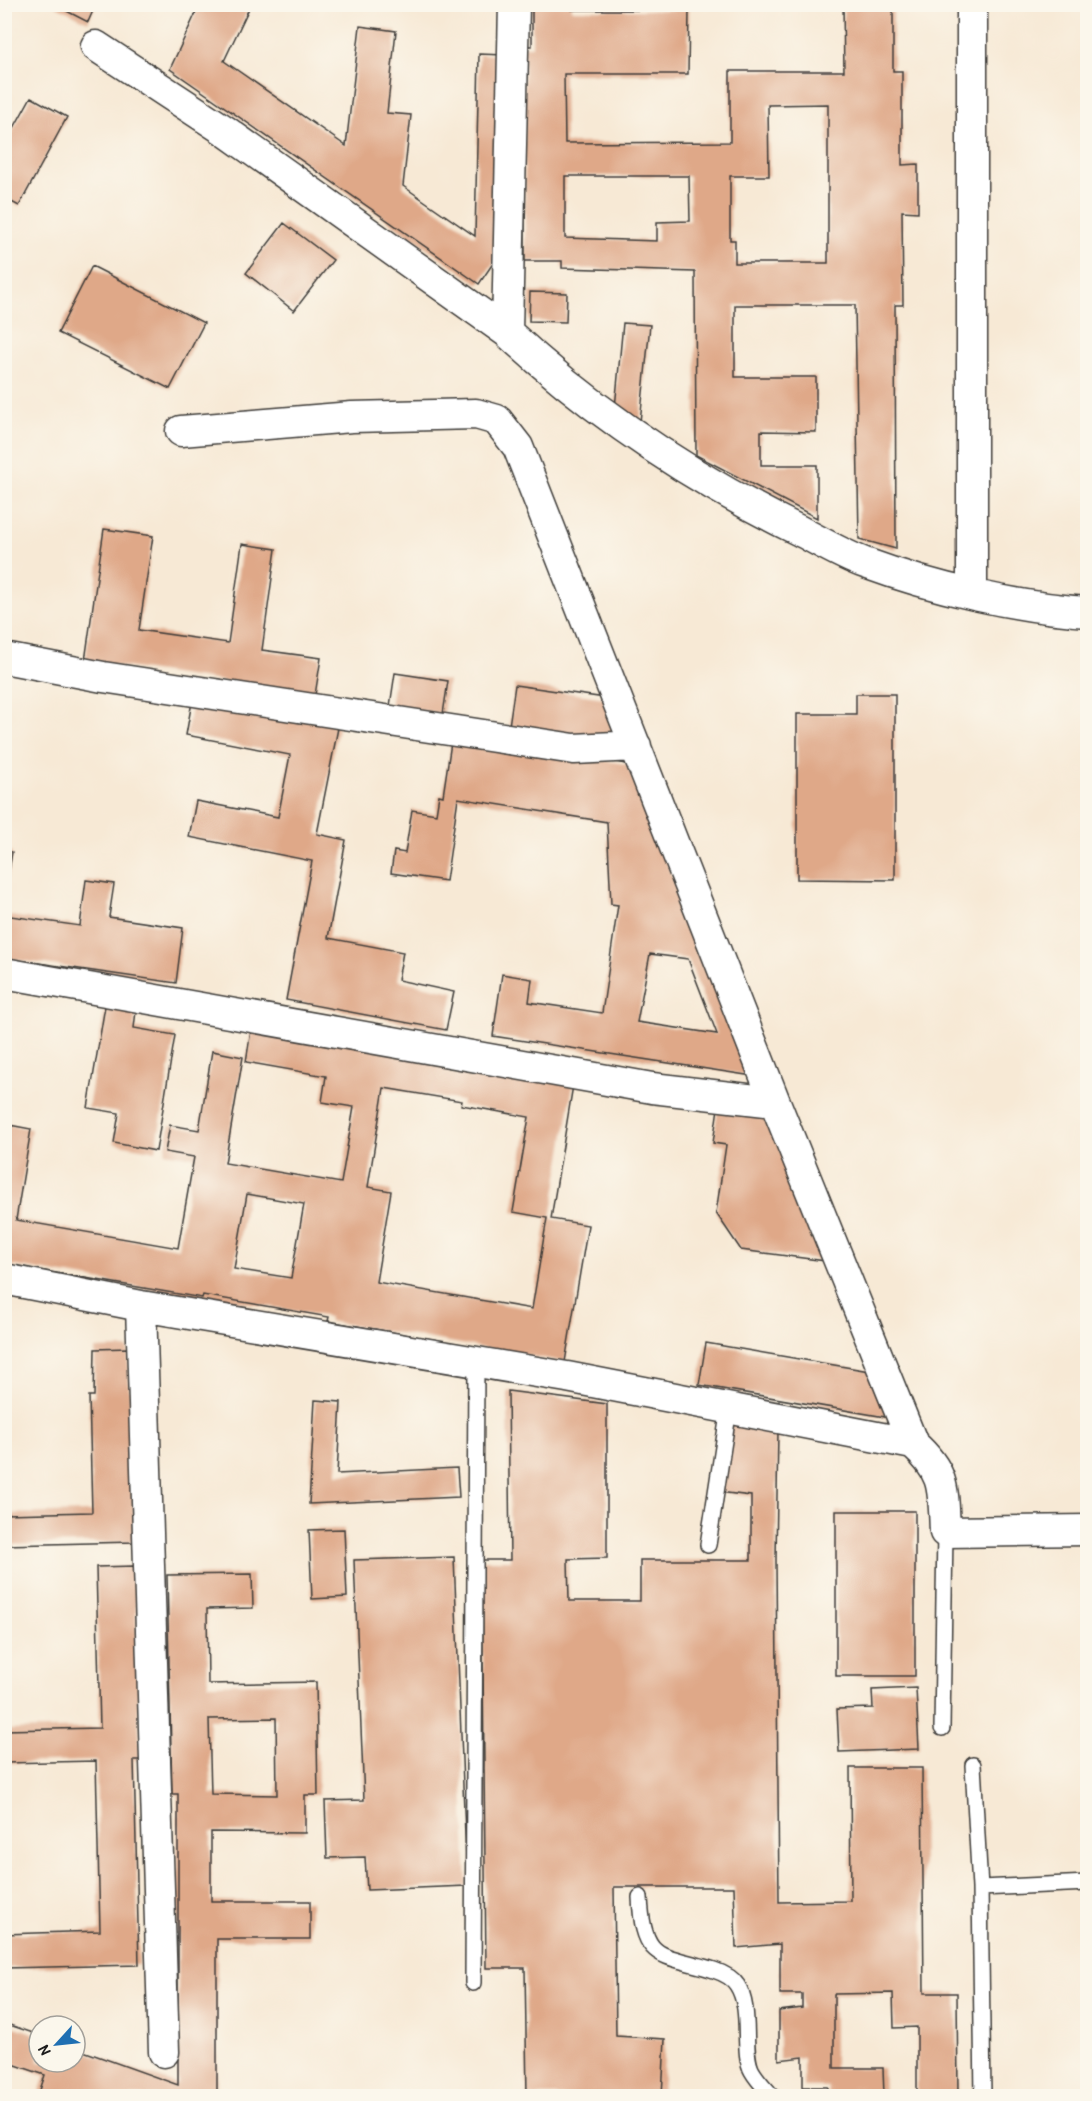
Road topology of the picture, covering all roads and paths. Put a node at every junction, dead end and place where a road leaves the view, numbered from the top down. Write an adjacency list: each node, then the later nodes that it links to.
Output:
1 (514, 4): 4 (street)
2 (972, 4): 6 (street)
3 (96, 46): 4 (street)
4 (507, 332): 6 (street)
5 (182, 431): 9 (street)
6 (972, 594): 7 (street)
7 (1088, 612)
8 (4, 658): 9 (street)
9 (636, 746): 11 (street)
10 (4, 973): 11 (street)
11 (775, 1101): 16 (street)
12 (4, 1279): 13 (street)
13 (141, 1306): 14 (street); 26 (street)
14 (476, 1362): 15 (street); 25 (lane)
15 (729, 1408): 16 (street); 19 (lane)
16 (913, 1444): 18 (street)
17 (1088, 1530): 18 (street)
18 (945, 1532): 20 (lane)
19 (708, 1545)
20 (942, 1728)
21 (973, 1765): 23 (lane)
22 (1088, 1883): 23 (lane)
23 (980, 1888): 28 (lane)
24 (640, 1897): 27 (lane)
25 (473, 1983)
26 (164, 2052)
27 (772, 2097)
28 (982, 2097)

